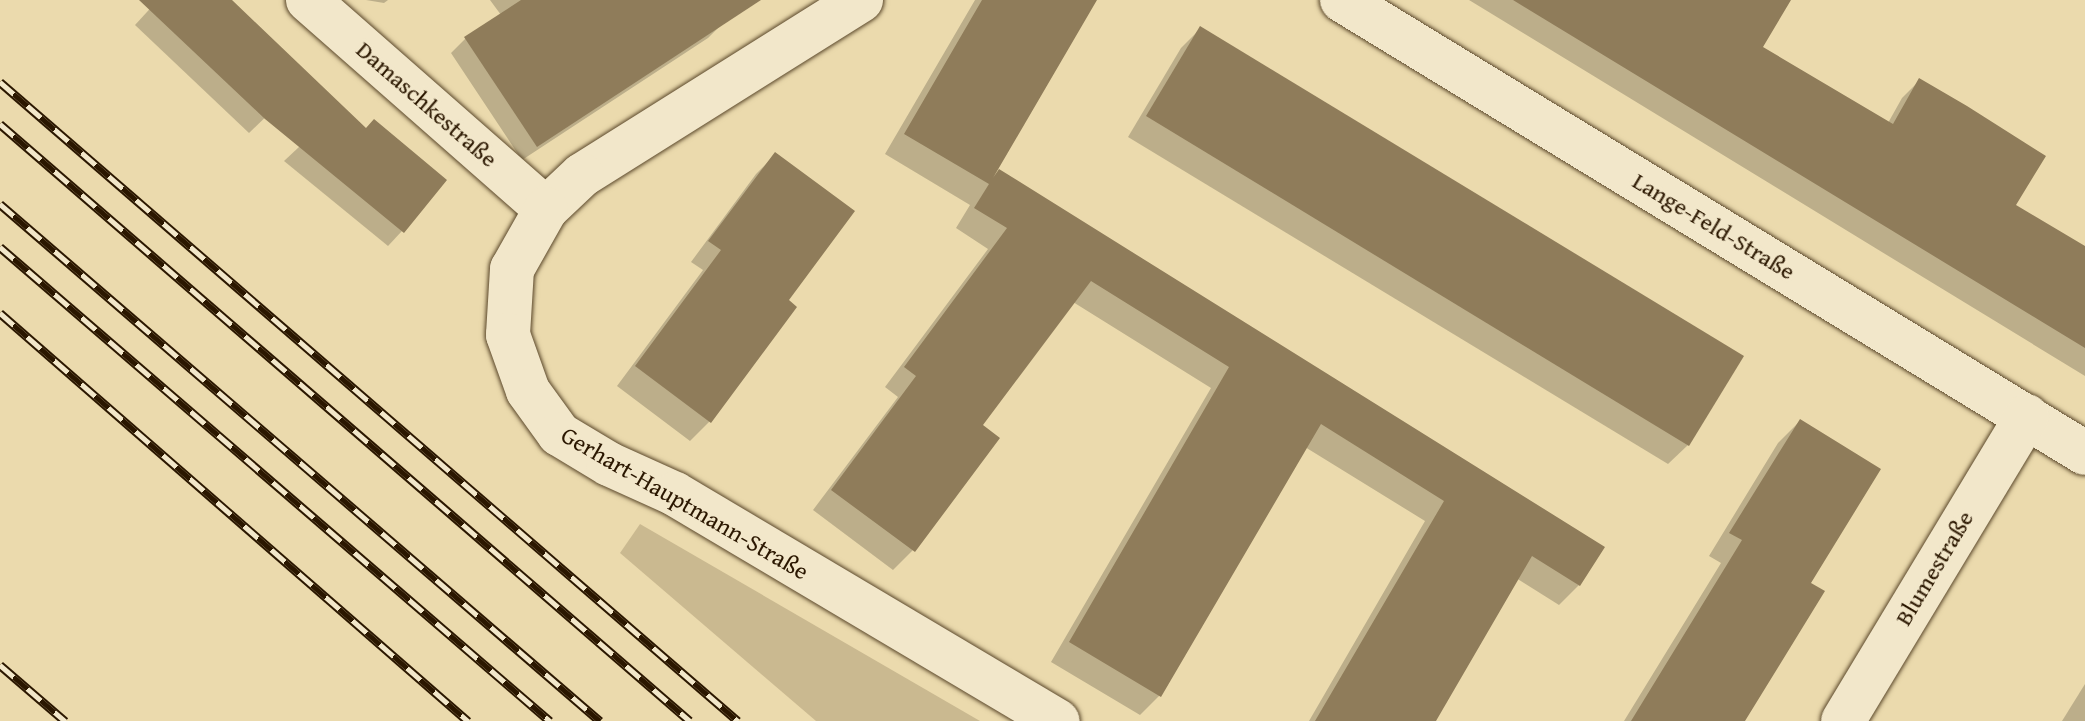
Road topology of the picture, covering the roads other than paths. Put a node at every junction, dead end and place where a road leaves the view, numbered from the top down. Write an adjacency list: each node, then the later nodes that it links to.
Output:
1 (308, 0): 4 (street, Damaschkestraße)
2 (861, 0): 4 (street, Gerhart-Hauptmann-Straße)
3 (1342, 0): 5 (street, Lange-Feld-Straße)
4 (546, 209): 7 (street, Gerhart-Hauptmann-Straße)
5 (2027, 416): 6 (street, Lange-Feld-Straße); 8 (street, Blumestraße)
6 (2085, 453)
7 (1058, 721)
8 (1843, 721)

